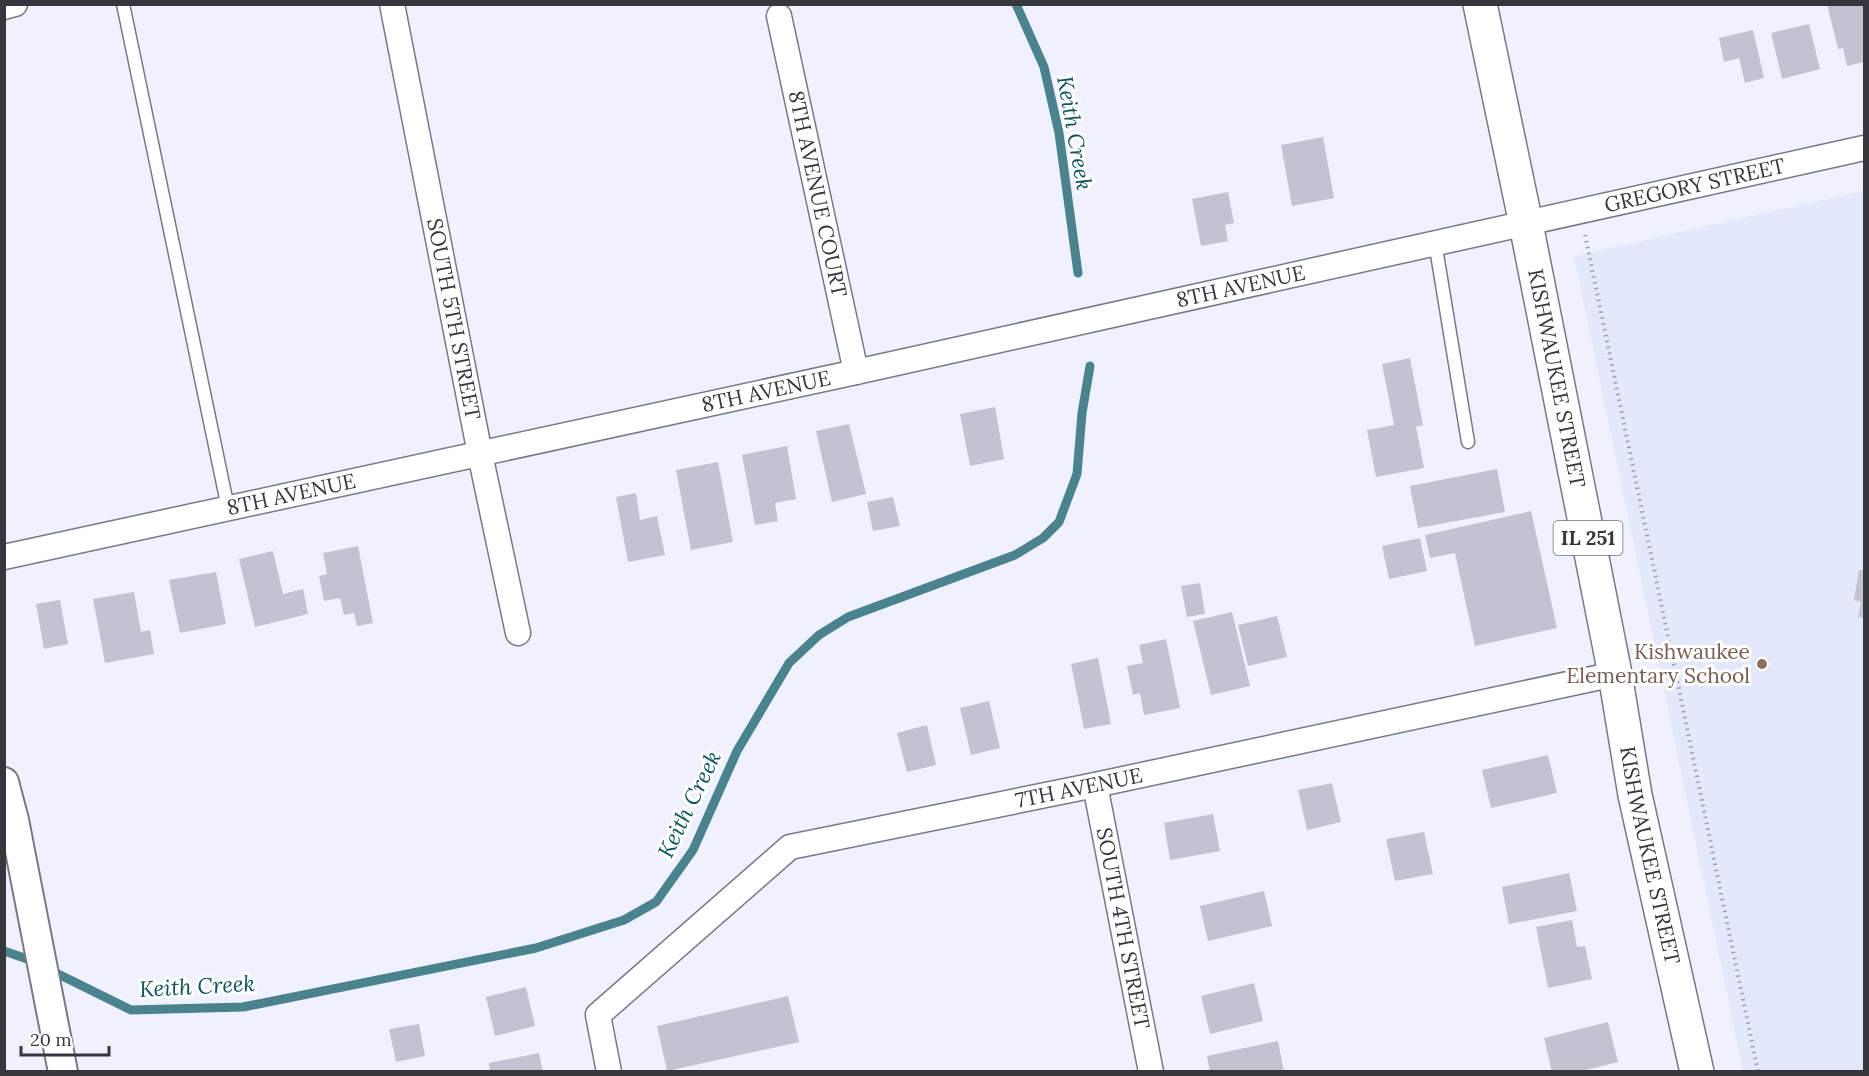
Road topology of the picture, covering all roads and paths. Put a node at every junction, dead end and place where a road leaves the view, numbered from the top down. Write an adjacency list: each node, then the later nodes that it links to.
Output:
1 (15, 4): 5 (street)
2 (123, 4): 14 (lane)
3 (392, 4): 13 (street, SOUTH 5TH STREET)
4 (1480, 4): 9 (main road, KISHWAUKEE STREET / IL 251)
5 (4, 7)
6 (779, 16): 11 (street, 8TH AVENUE COURT)
7 (1864, 148): 8 (street, GREGORY STREET)
8 (1580, 212): 9 (street, GREGORY STREET); 25 (path)
9 (1526, 224): 10 (street, 8TH AVENUE); 17 (main road, KISHWAUKEE STREET / IL 251)
10 (1435, 242): 11 (street, 8TH AVENUE); 12 (lane)
11 (856, 372): 13 (street, 8TH AVENUE)
12 (1468, 442)
13 (480, 454): 14 (street, 8TH AVENUE); 16 (street, SOUTH 5TH STREET)
14 (228, 508): 15 (street, 8TH AVENUE)
15 (4, 557)
16 (518, 633)
17 (1615, 674): 19 (street, 7TH AVENUE); 24 (main road, KISHWAUKEE STREET / IL 251)
18 (4, 782): 20 (street)
19 (1095, 785): 22 (street, 7TH AVENUE); 23 (street, SOUTH 4TH STREET)
20 (9, 821): 21 (street)
21 (63, 1071)
22 (609, 1071)
23 (1151, 1071)
24 (1697, 1071)
25 (1758, 1071)

